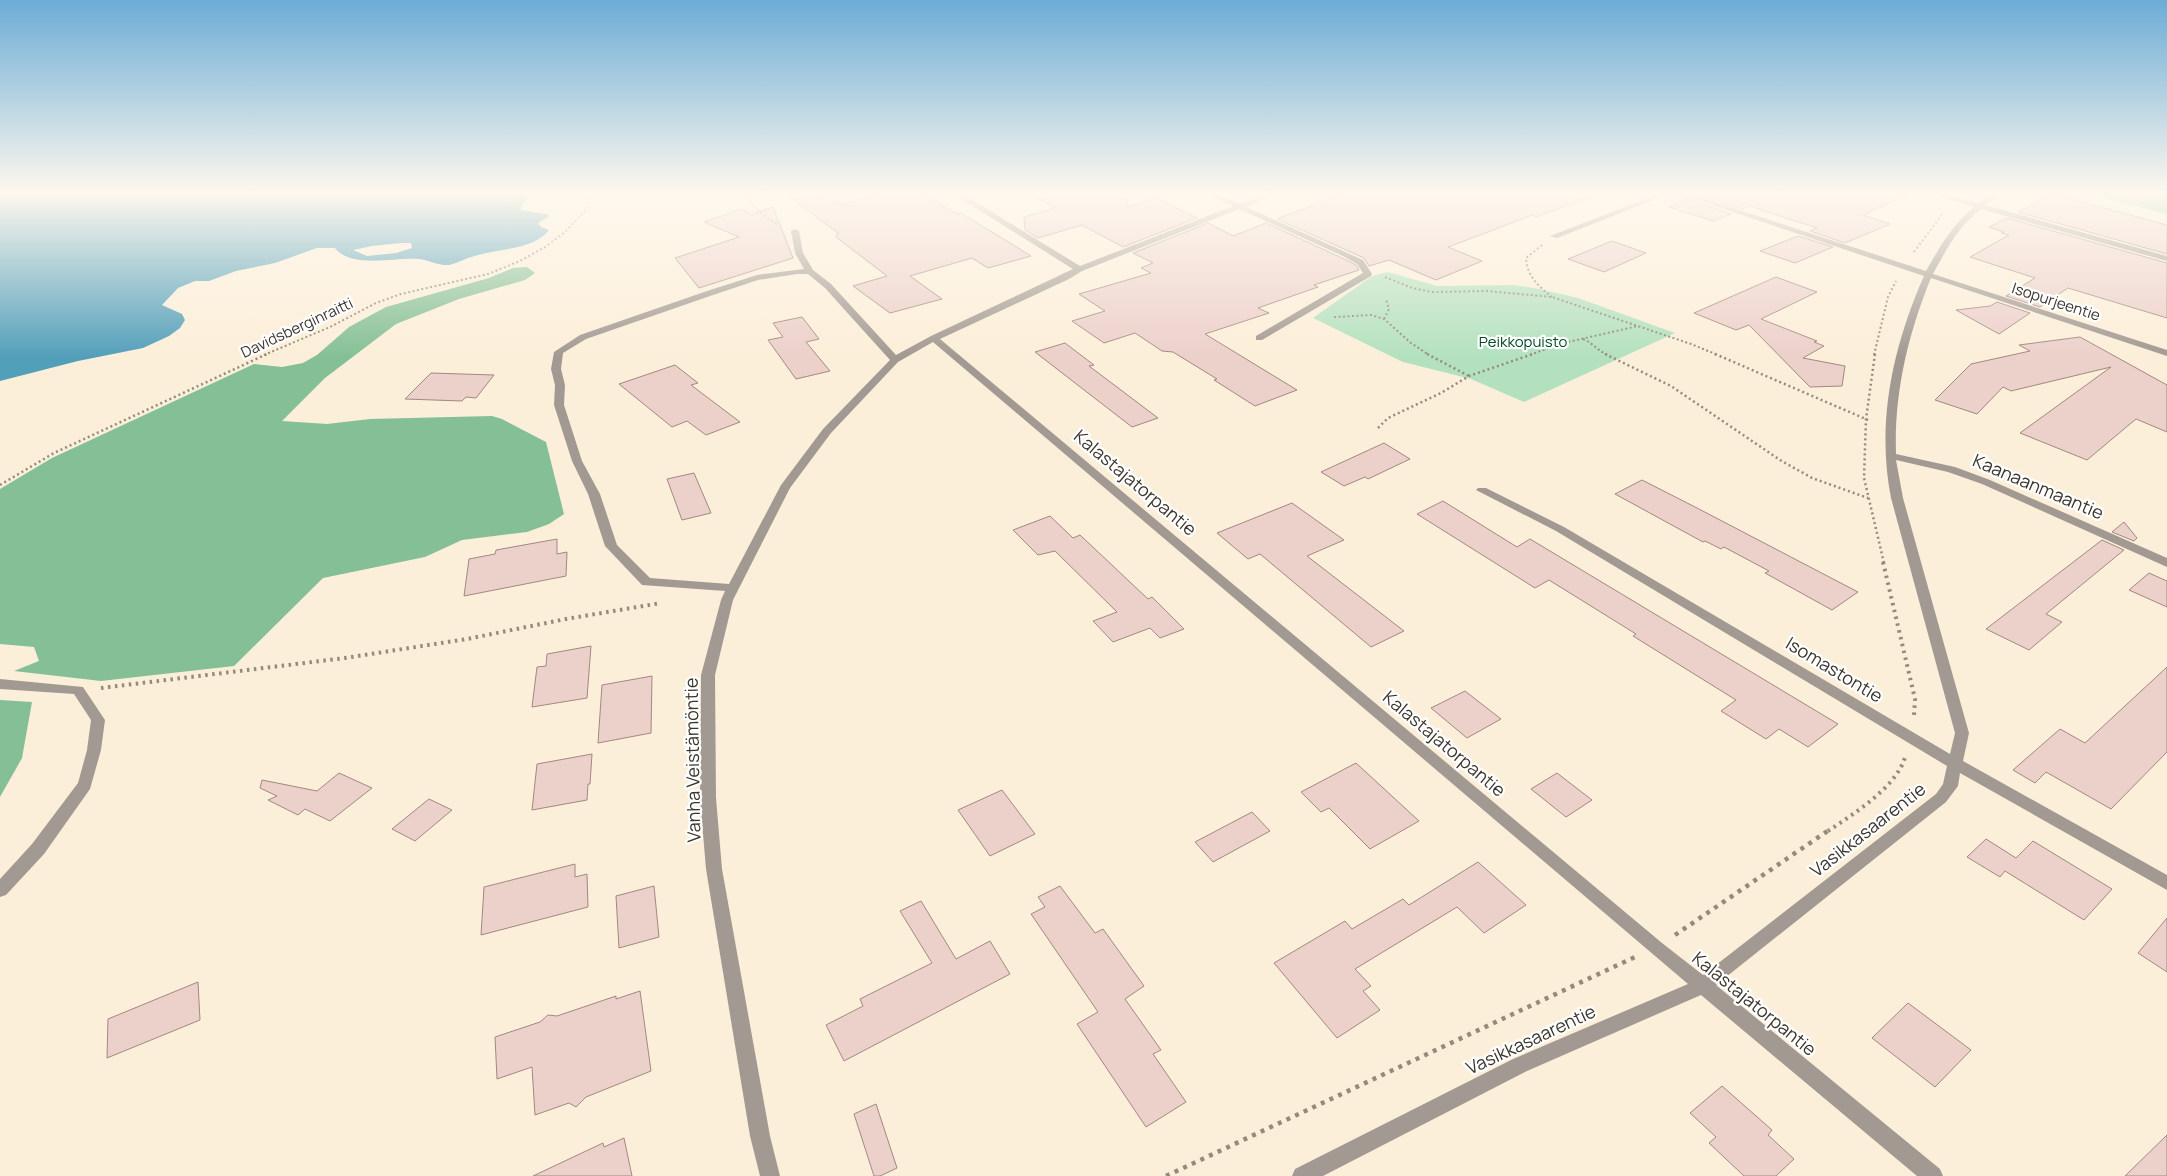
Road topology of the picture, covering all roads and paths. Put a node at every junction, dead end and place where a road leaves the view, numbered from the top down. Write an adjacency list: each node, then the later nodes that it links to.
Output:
1 (543, 248): 31 (path, Davidsberginraitti)
2 (799, 248): 14 (street)
3 (1045, 248): 13 (street)
4 (1133, 248): 13 (street, Vanha Veistämöntie)
5 (1332, 248): 15 (street)
6 (1539, 248): 17 (path)
7 (1845, 248): 12 (street, Isopurjeentie)
8 (1917, 248): 12 (path)
9 (1943, 248): 16 (street, Vasikkasaarentie)
10 (2128, 248): 11 (street)
11 (2167, 259)
12 (1903, 267): 16 (street, Isopurjeentie); 28 (path)
13 (1079, 269): 22 (street, Vanha Veistämöntie)
14 (810, 272): 26 (street); 35 (street)
15 (1368, 274): 17 (path); 19 (street)
16 (1928, 275): 25 (street, Isopurjeentie); 30 (street, Vasikkasaarentie)
17 (1552, 297): 21 (path)
18 (1386, 299): 20 (path)
19 (1293, 318): 20 (path); 23 (street)
20 (1384, 318): 27 (path)
21 (1638, 325): 24 (path); 28 (path)
22 (934, 338): 26 (street, Vanha Veistämöntie); 43 (street, Kalastajatorpantie)
23 (1259, 338)
24 (1583, 339): 27 (path); 33 (path)
25 (2167, 353)
26 (895, 360): 35 (street, Vanha Veistämöntie)
27 (1469, 376): 29 (path)
28 (1866, 419): 33 (path)
29 (1378, 428)
30 (1891, 456): 34 (street, Kaanaanmaantie); 40 (street, Vasikkasaarentie)
31 (0, 485)
32 (1482, 490): 39 (street, Isomastontie)
33 (1869, 498): 39 (path)
34 (2167, 563)
35 (734, 588): 45 (street, Vanha Veistämöntie)
36 (668, 603): 38 (path)
37 (0, 684): 38 (street)
38 (78, 690): 42 (street)
39 (1912, 738): 40 (street, Isomastontie); 43 (path)
40 (1956, 764): 41 (street, Isomastontie); 44 (street, Vasikkasaarentie)
41 (2167, 883)
42 (0, 890)
43 (1656, 948): 44 (street, Kalastajatorpantie); 46 (path)
44 (1702, 986): 47 (street, Vasikkasaarentie); 48 (street, Kalastajatorpantie)
45 (770, 1176)
46 (1166, 1176)
47 (1302, 1176)
48 (1933, 1176)

